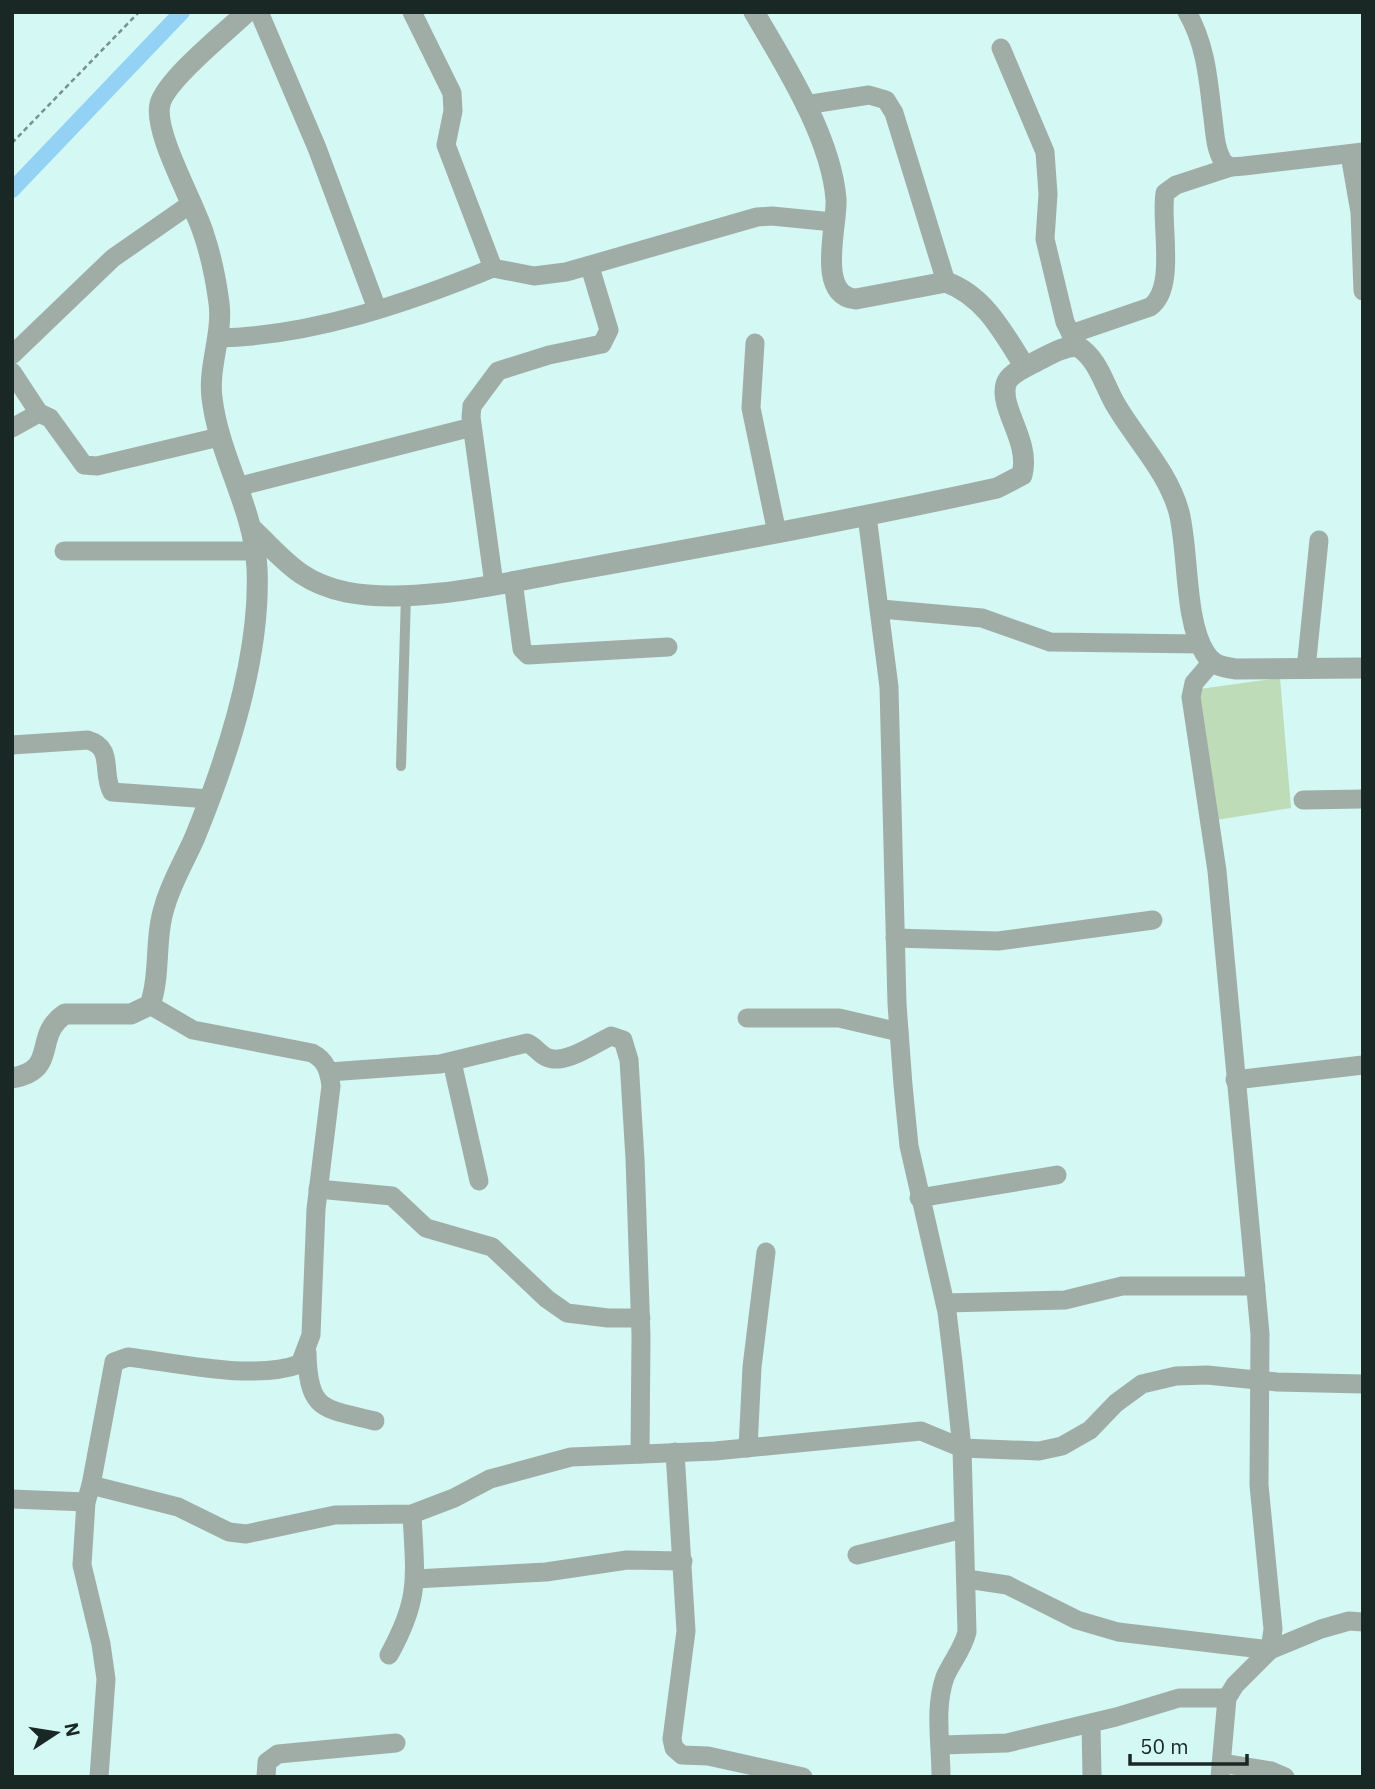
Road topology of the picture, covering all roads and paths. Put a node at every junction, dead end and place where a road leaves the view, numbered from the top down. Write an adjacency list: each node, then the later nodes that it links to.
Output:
1 (139, 12): 9 (path)
2 (247, 12): 12 (street)
3 (260, 12): 18 (street)
4 (412, 12): 15 (street)
5 (754, 12): 8 (street)
6 (1187, 12): 11 (street)
7 (1002, 48): 20 (street)
8 (805, 106): 13 (street); 16 (street)
9 (12, 143)
10 (1356, 154): 11 (street); 17 (street)
11 (1231, 167): 20 (street)
12 (192, 203): 19 (street); 22 (street)
13 (833, 222): 14 (street); 16 (street)
14 (590, 267): 15 (street); 26 (street)
15 (493, 268): 18 (street)
16 (946, 282): 23 (street)
17 (1363, 291)
18 (376, 309): 19 (street)
19 (219, 338): 28 (street)
20 (1074, 340): 23 (street); 39 (street)
21 (755, 344): 32 (street)
22 (12, 355)
23 (1025, 367): 30 (street)
24 (12, 372): 25 (street)
25 (39, 413): 27 (street); 28 (street)
26 (472, 427): 29 (street); 36 (street)
27 (12, 428)
28 (219, 437): 29 (street)
29 (237, 487): 31 (street)
30 (867, 516): 32 (street); 38 (street)
31 (252, 529): 35 (street); 37 (street)
32 (777, 533): 36 (street)
33 (1319, 540): 42 (street)
34 (64, 551): 35 (street)
35 (255, 551): 46 (street)
36 (503, 582): 37 (street); 40 (street)
37 (406, 594): 45 (lane)
38 (881, 609): 39 (street); 50 (street)
39 (1200, 644): 41 (street)
40 (667, 647)
41 (1212, 662): 42 (street); 58 (street)
42 (1306, 668): 43 (street)
43 (1363, 668)
44 (12, 745): 46 (street)
45 (401, 766)
46 (209, 799): 51 (street)
47 (1363, 799): 48 (street)
48 (1303, 800)
49 (1153, 920): 50 (street)
50 (895, 939): 53 (street)
51 (150, 1006): 56 (street); 57 (street)
52 (747, 1018): 53 (street)
53 (899, 1032): 62 (street)
54 (452, 1062): 56 (street); 60 (street); 66 (street)
55 (1363, 1065): 58 (street)
56 (329, 1072): 61 (street)
57 (12, 1078)
58 (1235, 1080): 64 (street)
59 (1057, 1175): 62 (street)
60 (479, 1181)
61 (318, 1189): 66 (street); 67 (street)
62 (919, 1198): 65 (street)
63 (766, 1252): 71 (street)
64 (1256, 1286): 65 (street); 68 (street)
65 (945, 1303): 72 (street)
66 (641, 1318): 74 (street)
67 (307, 1351): 70 (street); 75 (street)
68 (1261, 1380): 69 (street); 72 (street); 84 (street)
69 (1363, 1384)
70 (375, 1421)
71 (748, 1448): 72 (street); 73 (street)
72 (962, 1448): 78 (street)
73 (674, 1452): 74 (street); 80 (street)
74 (640, 1454): 77 (street)
75 (88, 1493): 76 (street); 77 (street); 91 (street)
76 (12, 1499)
77 (412, 1514): 81 (street)
78 (963, 1529): 79 (street); 82 (street)
79 (857, 1555)
80 (683, 1561): 81 (street); 93 (street)
81 (415, 1579): 85 (street)
82 (967, 1579): 84 (street); 89 (street)
83 (1363, 1622): 84 (street)
84 (1270, 1650): 86 (street)
85 (389, 1655)
86 (1227, 1698): 87 (street); 90 (street)
87 (1091, 1724): 89 (street); 95 (street)
88 (396, 1743): 92 (street)
89 (941, 1745): 94 (street)
90 (1220, 1770): 96 (street)
91 (99, 1777)
92 (265, 1777)
93 (803, 1777)
94 (941, 1777)
95 (1093, 1777)
96 (1285, 1777)

